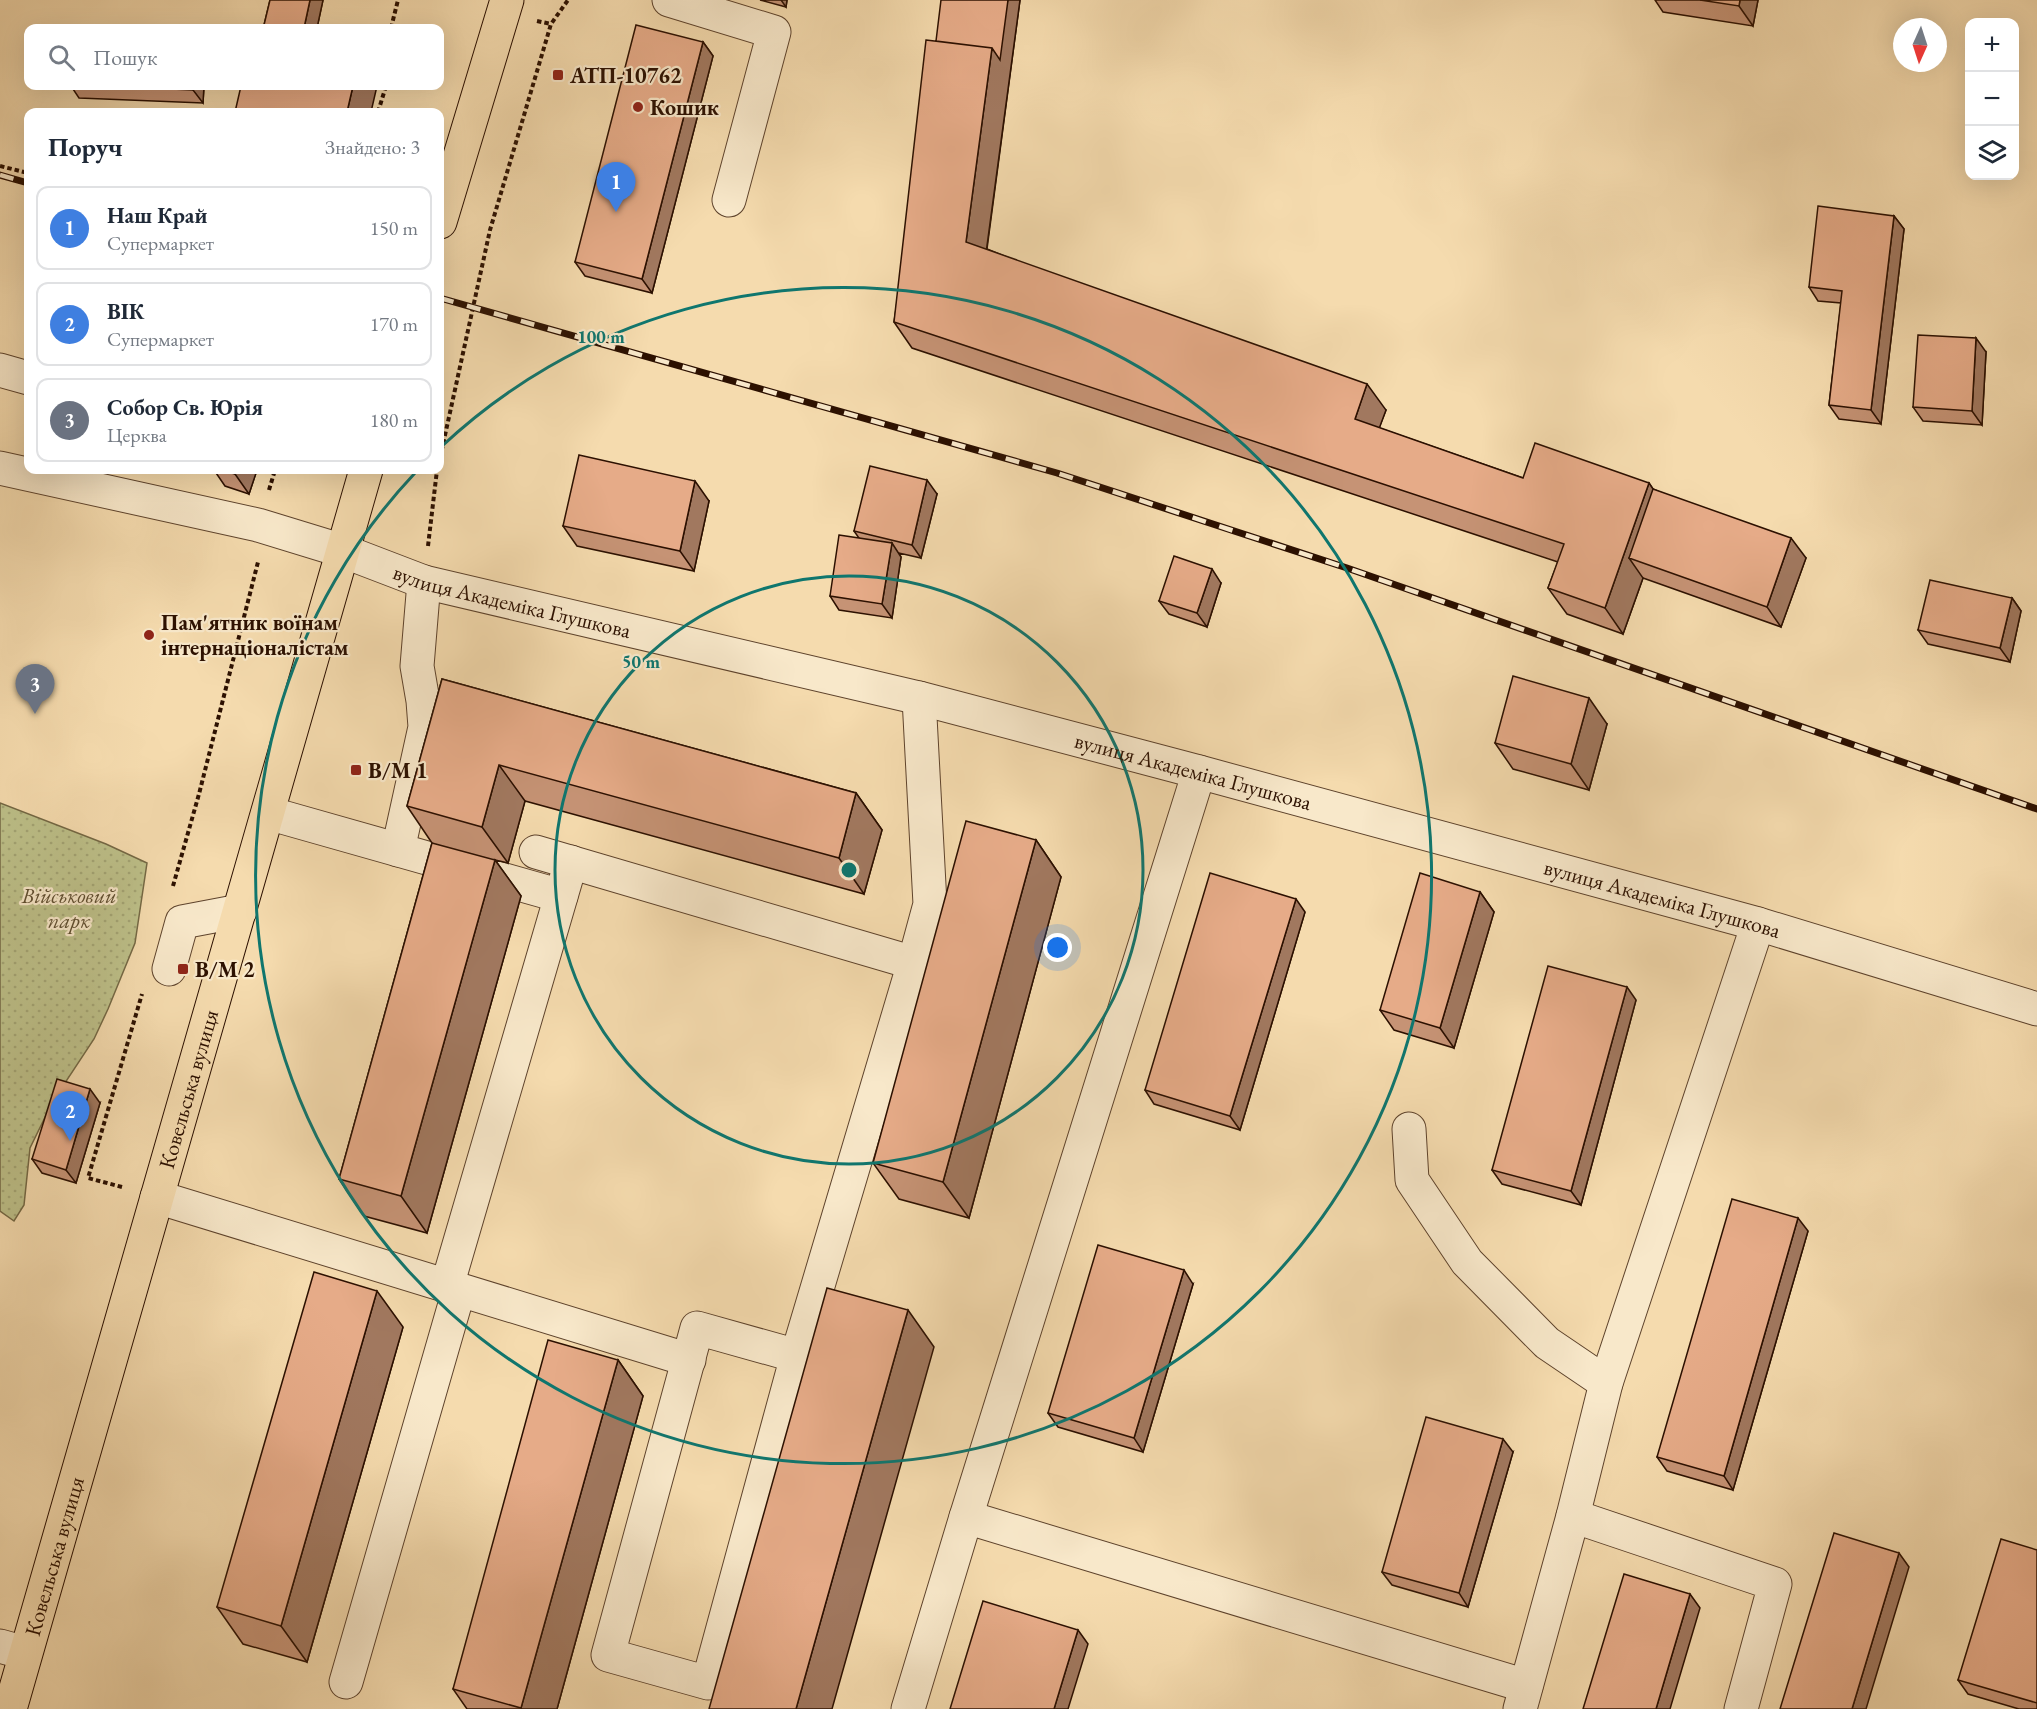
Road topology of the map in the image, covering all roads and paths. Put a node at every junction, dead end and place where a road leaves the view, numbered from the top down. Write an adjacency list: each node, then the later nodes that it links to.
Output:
1 (398, 0): 5 (path)
2 (507, 0): 11 (main road)
3 (568, 0): 14 (path)
4 (669, 0): 10 (street)
5 (392, 24)
6 (385, 90): 7 (path)
7 (379, 108)
8 (0, 166): 9 (path)
9 (24, 172)
10 (729, 200)
11 (444, 209)
12 (0, 370): 13 (street)
13 (24, 377)
14 (444, 440)
15 (0, 468): 16 (street, вулиця Академіка Глушкова)
16 (24, 471)
17 (52, 474): 21 (street, вулиця Академіка Глушкова)
18 (274, 474): 22 (path)
19 (365, 474): 23 (main road, Ковельська вулиця)
20 (437, 474): 24 (path)
21 (130, 483): 22 (street, вулиця Академіка Глушкова)
22 (258, 525): 23 (street, вулиця Академіка Глушкова); 31 (path)
23 (343, 551): 24 (street, вулиця Академіка Глушкова); 27 (main road, Ковельська вулиця)
24 (424, 582): 25 (street, вулиця Академіка Глушкова); 28 (street)
25 (919, 698): 26 (street, вулиця Академіка Глушкова); 35 (street)
26 (1199, 772): 34 (street, вулиця Академіка Глушкова); 45 (street)
27 (268, 813): 28 (street); 33 (main road, Ковельська вулиця)
28 (398, 850): 32 (street)
29 (536, 852): 30 (street)
30 (571, 862): 32 (street); 35 (street)
31 (171, 894)
32 (561, 896): 40 (street)
33 (240, 911): 36 (street); 39 (main road, Ковельська вулиця)
34 (1758, 924): 37 (street, вулиця Академіка Глушкова); 43 (street)
35 (914, 963): 41 (street)
36 (157, 976): 39 (path)
37 (2037, 1009)
38 (1409, 1129): 43 (street)
39 (157, 1197): 40 (street); 46 (main road, Ковельська вулиця)
40 (453, 1288): 42 (street); 47 (street)
41 (797, 1356): 42 (street); 42 (street)
42 (688, 1360)
43 (1606, 1383): 44 (street)
44 (1573, 1516): 48 (street); 51 (street)
45 (966, 1517): 48 (street); 50 (street)
46 (11, 1659): 49 (main road, Ковельська вулиця)
47 (345, 1682)
48 (1522, 1698)
49 (10, 1709)
50 (908, 1709)
51 (1741, 1709)

